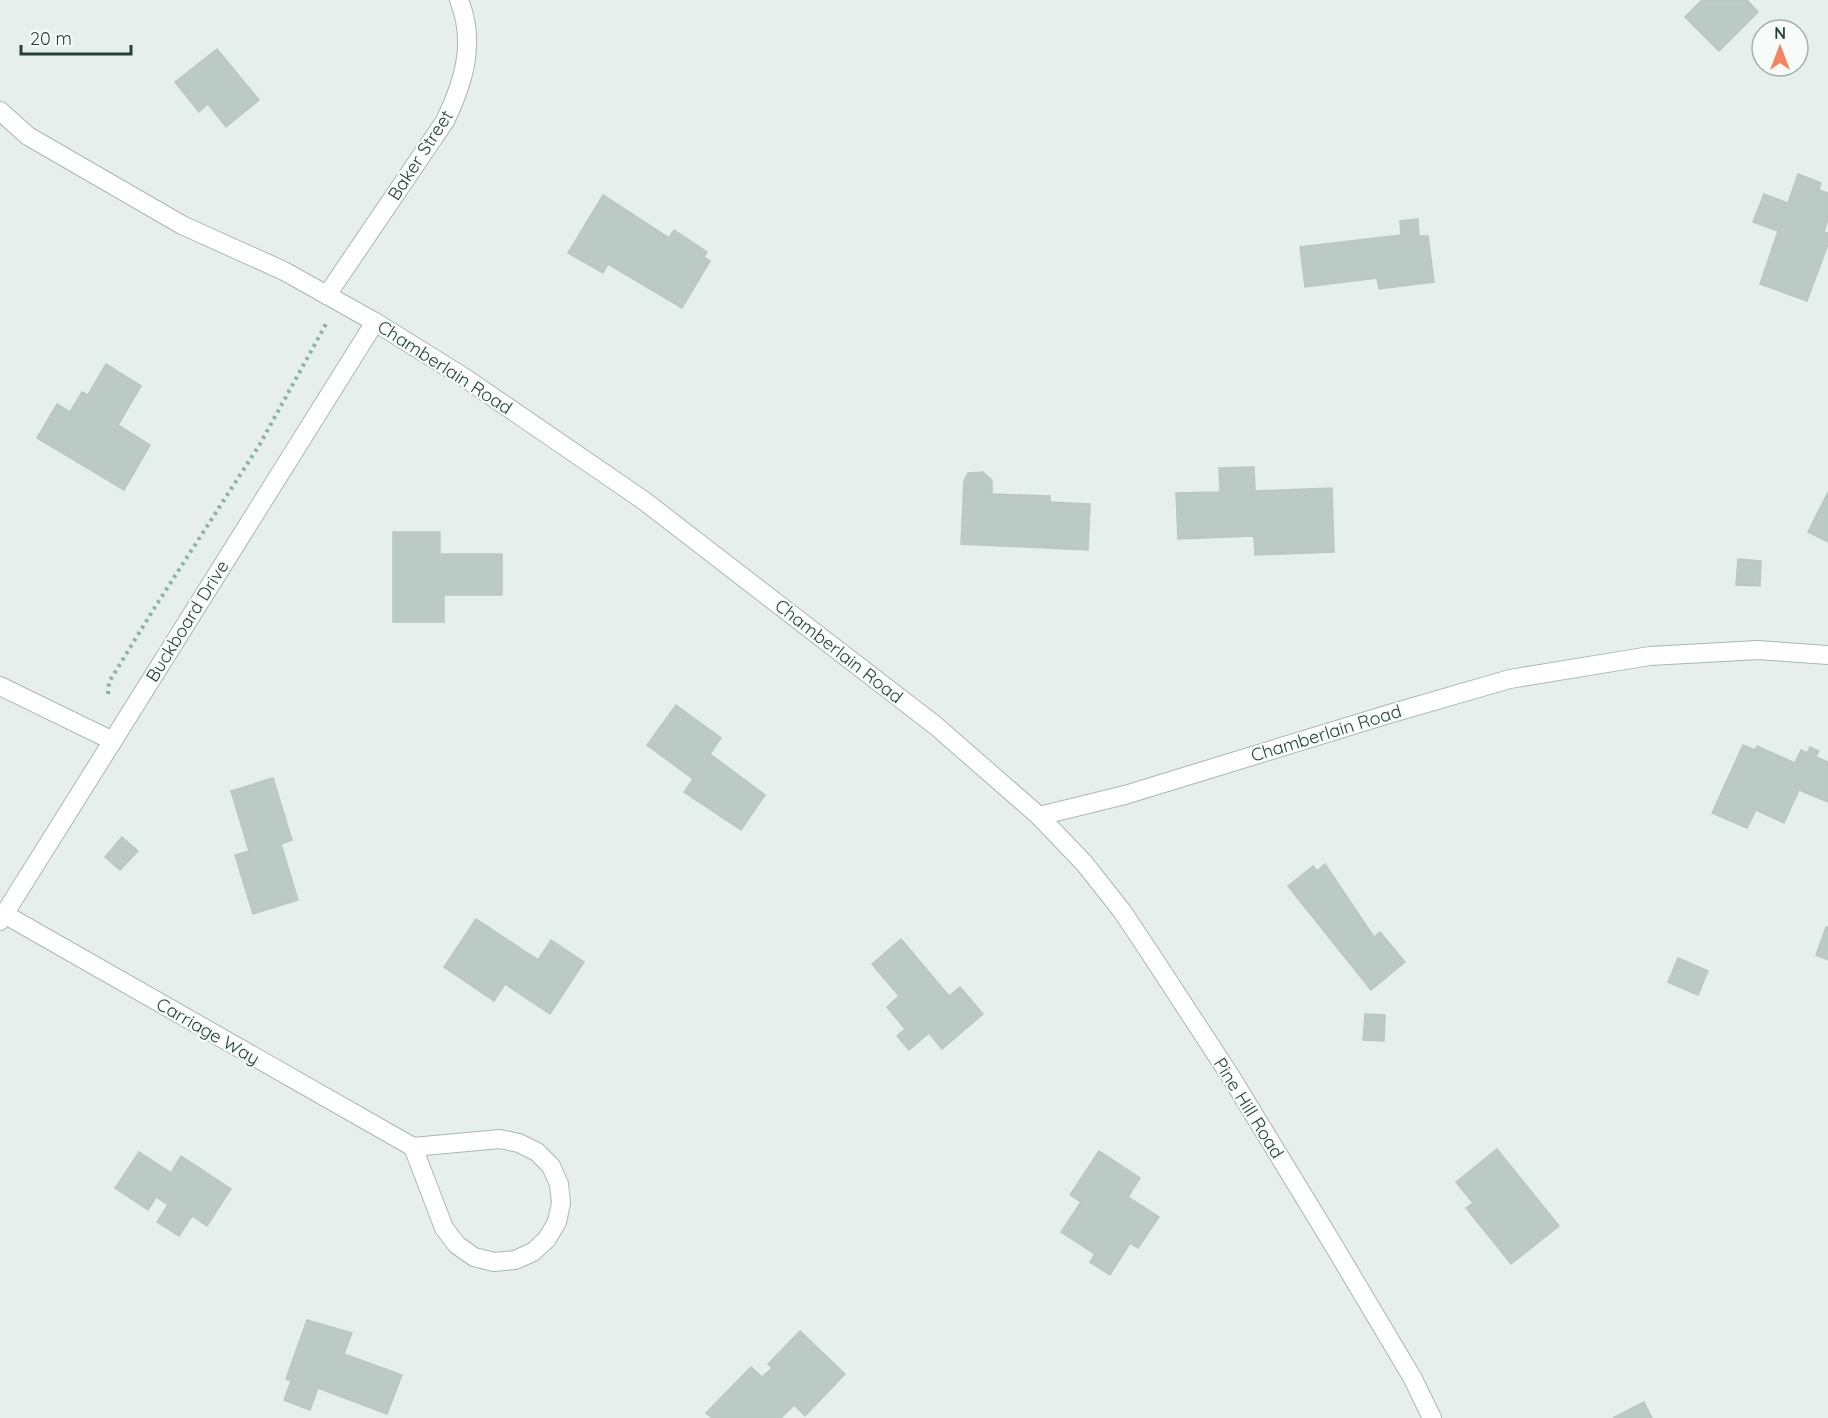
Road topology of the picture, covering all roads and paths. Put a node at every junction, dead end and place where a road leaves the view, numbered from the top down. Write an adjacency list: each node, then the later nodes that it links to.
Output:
1 (459, 0): 3 (street, Baker Street)
2 (0, 111): 3 (street, Chamberlain Road)
3 (327, 295): 4 (street, Chamberlain Road)
4 (375, 322): 7 (path); 8 (street, Buckboard Drive); 9 (street, Chamberlain Road)
5 (1828, 655): 9 (street, Chamberlain Road)
6 (0, 686): 7 (street)
7 (92, 730): 8 (street)
8 (113, 741): 10 (street, Buckboard Drive)
9 (1039, 816): 12 (street, Pine Hill Road)
10 (2, 917): 11 (street, Carriage Way)
11 (413, 1147): 11 (street)
12 (1432, 1418)

